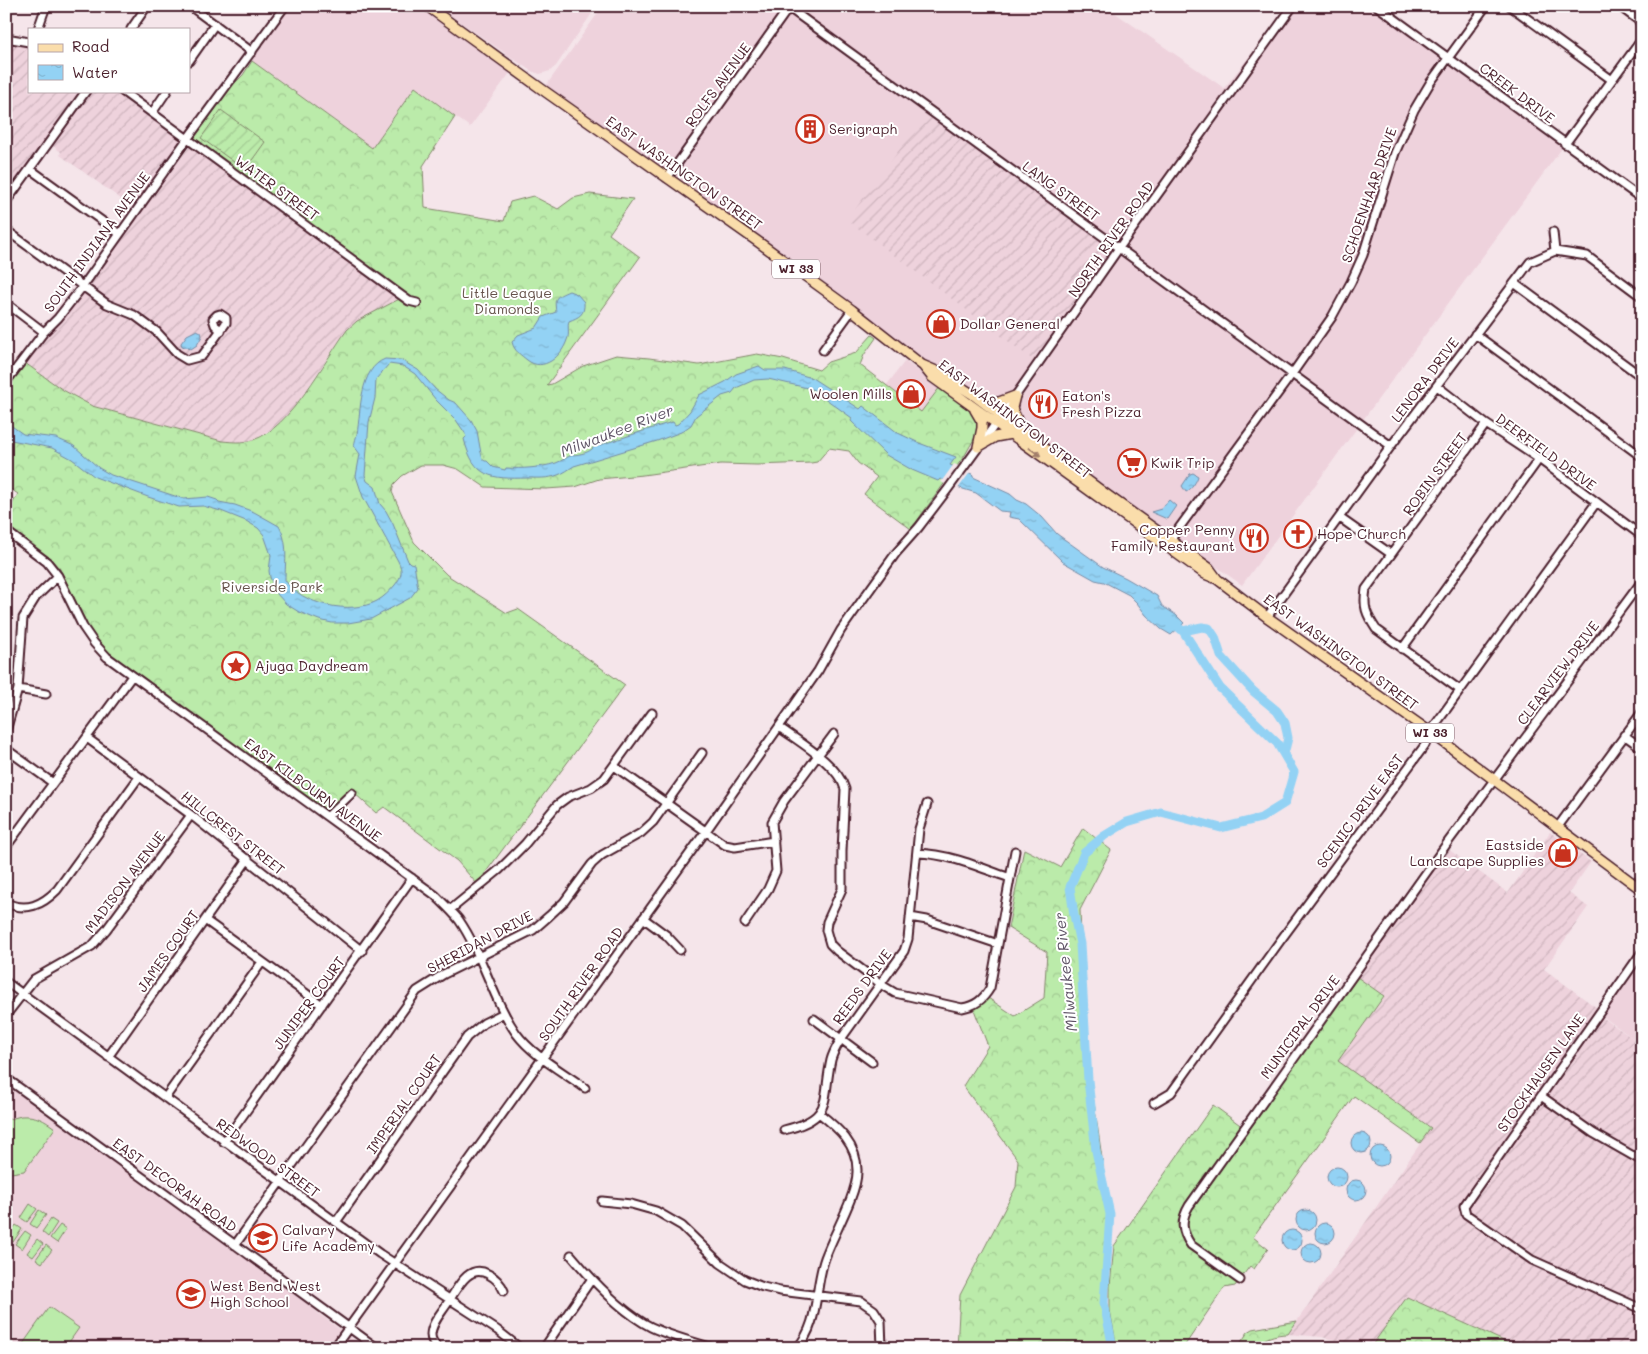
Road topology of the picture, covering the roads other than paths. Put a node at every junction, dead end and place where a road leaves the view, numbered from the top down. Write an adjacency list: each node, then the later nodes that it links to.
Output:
1 (46, 6): 14 (street)
2 (147, 6): 15 (street)
3 (190, 6): 13 (street)
4 (285, 6): 19 (street, SOUTH INDIANA AVENUE)
5 (427, 6): 30 (main road, EAST WASHINGTON STREET / WI 33)
6 (1293, 6): 36 (street, NORTH RIVER ROAD)
7 (1377, 6): 20 (street, CREEK DRIVE)
8 (1486, 6): 20 (street, SCHOENHAAR DRIVE)
9 (1510, 6): 22 (street)
10 (1619, 6): 12 (street)
11 (790, 7): 30 (street, ROLFS AVENUE); 36 (street, LANG STREET)
12 (1642, 23)
13 (215, 24): 19 (street); 21 (street)
14 (38, 28)
15 (132, 28)
16 (6, 38): 18 (street)
17 (1642, 39): 22 (street)
18 (28, 42)
19 (252, 52): 27 (street, SOUTH INDIANA AVENUE)
20 (1449, 58): 28 (street, CREEK DRIVE); 49 (street, SCHOENHAAR DRIVE)
21 (190, 60)
22 (1612, 80): 28 (street)
23 (85, 92): 29 (street)
24 (123, 92): 26 (street, WATER STREET)
25 (166, 92): 26 (street)
26 (152, 112): 27 (street, WATER STREET)
27 (188, 138): 35 (street, SOUTH INDIANA AVENUE); 42 (street, WATER STREET)
28 (1565, 144): 31 (street, CREEK DRIVE)
29 (30, 168): 32 (street); 35 (street)
30 (667, 178): 43 (main road, EAST WASHINGTON STREET / WI 33)
31 (1642, 200)
32 (6, 202)
33 (6, 230): 39 (street)
34 (1553, 232): 37 (street)
35 (120, 234): 39 (street, SOUTH INDIANA AVENUE)
36 (1119, 248): 49 (street, LANG STREET); 53 (street, NORTH RIVER ROAD)
37 (1555, 251): 38 (street, LENORA DRIVE); 40 (street)
38 (1514, 282): 46 (street, LENORA DRIVE); 50 (street)
39 (83, 286): 44 (street); 45 (street, SOUTH INDIANA AVENUE)
40 (1642, 297)
41 (6, 303): 45 (street)
42 (417, 303)
43 (852, 310): 47 (street); 48 (main road, EAST WASHINGTON STREET / WI 33)
44 (221, 331)
45 (44, 332): 51 (street, SOUTH INDIANA AVENUE)
46 (1475, 334): 52 (street, LENORA DRIVE); 63 (street)
47 (823, 350)
48 (922, 365): 54 (main road, EAST WASHINGTON STREET / WI 33); 55 (main road, EAST WASHINGTON STREET / WI 33)
49 (1292, 374): 61 (street, LANG STREET); 69 (street, SCHOENHAAR DRIVE)
50 (1642, 377)
51 (6, 382)
52 (1436, 386): 58 (street, DEERFIELD DRIVE); 61 (street, LENORA DRIVE)
53 (1015, 396): 54 (main road); 56 (street, NORTH RIVER ROAD); 59 (main road)
54 (986, 404): 56 (main road, EAST WASHINGTON STREET / WI 33)
55 (974, 407): 57 (main road, EAST WASHINGTON STREET / WI 33); 62 (main road)
56 (1002, 415): 57 (street, NORTH RIVER ROAD); 59 (main road, EAST WASHINGTON STREET / WI 33)
57 (996, 423): 60 (main road, EAST WASHINGTON STREET / WI 33); 62 (street, NORTH RIVER ROAD)
58 (1486, 424): 64 (street, DEERFIELD DRIVE); 70 (street, ROBIN STREET)
59 (1021, 430): 69 (main road, EAST WASHINGTON STREET / WI 33)
60 (1011, 434): 62 (main road); 72 (main road, EAST WASHINGTON STREET / WI 33, one-way to 72)
61 (1391, 446): 66 (street, LENORA DRIVE)
62 (978, 448): 75 (street, NORTH RIVER ROAD)
63 (1642, 457)
64 (1539, 460): 65 (street, DEERFIELD DRIVE); 76 (street)
65 (1596, 503): 68 (street, DEERFIELD DRIVE); 79 (street, SCENIC DRIVE EAST)
66 (1340, 518): 70 (street); 74 (street, LENORA DRIVE)
67 (6, 531): 71 (street, EAST KILBOURN AVENUE)
68 (1642, 536)
69 (1171, 539): 72 (main road, EAST WASHINGTON STREET / WI 33)
70 (1391, 554): 76 (street, ROBIN STREET)
71 (58, 576): 77 (street, EAST KILBOURN AVENUE); 78 (street)
72 (1217, 579): 74 (main road, EAST WASHINGTON STREET / WI 33)
73 (1642, 581): 95 (street, CLEARVIEW DRIVE)
74 (1267, 617): 85 (main road, EAST WASHINGTON STREET / WI 33)
75 (841, 630): 83 (street, SOUTH RIVER ROAD)
76 (1402, 648): 79 (street, ROBIN STREET)
77 (132, 676): 88 (street); 101 (street, EAST KILBOURN AVENUE)
78 (18, 689): 80 (street); 84 (street)
79 (1460, 690): 85 (street, SCENIC DRIVE EAST)
80 (46, 694)
81 (1642, 712): 87 (street)
82 (652, 713): 93 (street)
83 (779, 727): 92 (street); 103 (street, SOUTH RIVER ROAD)
84 (6, 731)
85 (1430, 732): 95 (main road, EAST WASHINGTON STREET / WI 33); 139 (street, SCENIC DRIVE EAST)
86 (834, 734): 92 (street)
87 (1624, 735): 89 (street); 102 (street)
88 (87, 738): 94 (street, HILLCREST STREET); 96 (street)
89 (1642, 748)
90 (6, 749): 96 (street)
91 (702, 752): 98 (street, SHERIDAN DRIVE)
92 (818, 756): 104 (street); 125 (street)
93 (614, 766): 98 (street); 113 (street)
94 (139, 777): 100 (street, HILLCREST STREET); 112 (street)
95 (1494, 780): 102 (main road, EAST WASHINGTON STREET / WI 33); 151 (street, MUNICIPAL DRIVE)
96 (53, 783): 105 (street)
97 (352, 793): 101 (street)
98 (667, 803): 103 (street); 122 (street, SHERIDAN DRIVE)
99 (927, 804): 107 (street, REEDS DRIVE)
100 (192, 815): 108 (street, HILLCREST STREET); 126 (street, MADISON AVENUE)
101 (328, 816): 109 (street, EAST KILBOURN AVENUE)
102 (1557, 828): 111 (main road, EAST WASHINGTON STREET / WI 33)
103 (706, 831): 104 (street); 115 (street, SOUTH RIVER ROAD)
104 (774, 841): 117 (street)
105 (6, 847)
106 (1015, 852): 110 (street)
107 (917, 854): 110 (street); 114 (street, REEDS DRIVE)
108 (248, 859): 116 (street, JAMES COURT); 120 (street, HILLCREST STREET)
109 (412, 878): 113 (street, EAST KILBOURN AVENUE); 120 (street, JUNIPER COURT)
110 (1010, 878): 118 (street)
111 (1642, 890)
112 (6, 903)
113 (450, 910): 122 (street, EAST KILBOURN AVENUE)
114 (910, 917): 118 (street); 125 (street, REEDS DRIVE)
115 (643, 918): 119 (street); 133 (street, SOUTH RIVER ROAD)
116 (205, 920): 123 (street); 132 (street, JAMES COURT)
117 (745, 923)
118 (998, 944): 125 (street)
119 (680, 950)
120 (362, 951): 127 (street, JUNIPER COURT)
121 (1642, 952): 137 (street, STOCKHAUSEN LANE)
122 (479, 956): 128 (street, EAST KILBOURN AVENUE); 144 (street, SHERIDAN DRIVE)
123 (262, 962): 127 (street); 138 (street)
124 (6, 982): 126 (street, REDWOOD STREET)
125 (880, 984): 131 (street, REEDS DRIVE)
126 (22, 993): 129 (street, MADISON AVENUE); 132 (street, REDWOOD STREET)
127 (322, 1005): 142 (street, JUNIPER COURT)
128 (504, 1013): 133 (street, EAST KILBOURN AVENUE); 146 (street, IMPERIAL COURT)
129 (6, 1015)
130 (814, 1020): 131 (street)
131 (841, 1039): 134 (street); 140 (street, REEDS DRIVE)
132 (108, 1057): 138 (street, REDWOOD STREET)
133 (543, 1058): 136 (street, EAST KILBOURN AVENUE); 149 (street, SOUTH RIVER ROAD)
134 (872, 1062)
135 (7, 1081): 147 (street, EAST DECORAH ROAD)
136 (585, 1088)
137 (1541, 1096): 143 (street); 155 (street, STOCKHAUSEN LANE)
138 (165, 1098): 142 (street, REDWOOD STREET)
139 (1154, 1103)
140 (819, 1113): 141 (street); 153 (street)
141 (784, 1130)
142 (224, 1142): 144 (street, REDWOOD STREET)
143 (1642, 1161)
144 (280, 1181): 146 (street, REDWOOD STREET); 147 (street, SHERIDAN DRIVE)
145 (602, 1202): 153 (street)
146 (336, 1222): 149 (street, REDWOOD STREET)
147 (235, 1244): 156 (street, EAST DECORAH ROAD)
148 (571, 1255): 150 (street)
149 (394, 1263): 154 (street, REDWOOD STREET); 156 (street, SOUTH RIVER ROAD)
150 (591, 1280): 157 (street); 162 (street)
151 (1240, 1280)
152 (504, 1291): 154 (street)
153 (817, 1296): 164 (street); 165 (street)
154 (450, 1300): 160 (street); 161 (street, REDWOOD STREET)
155 (1642, 1309)
156 (349, 1327): 158 (street, SOUTH RIVER ROAD); 159 (street, EAST DECORAH ROAD)
157 (701, 1346): 163 (street)
158 (334, 1348)
159 (377, 1348)
160 (439, 1348)
161 (520, 1348)
162 (544, 1348)
163 (713, 1348)
164 (797, 1348)
165 (882, 1348)

